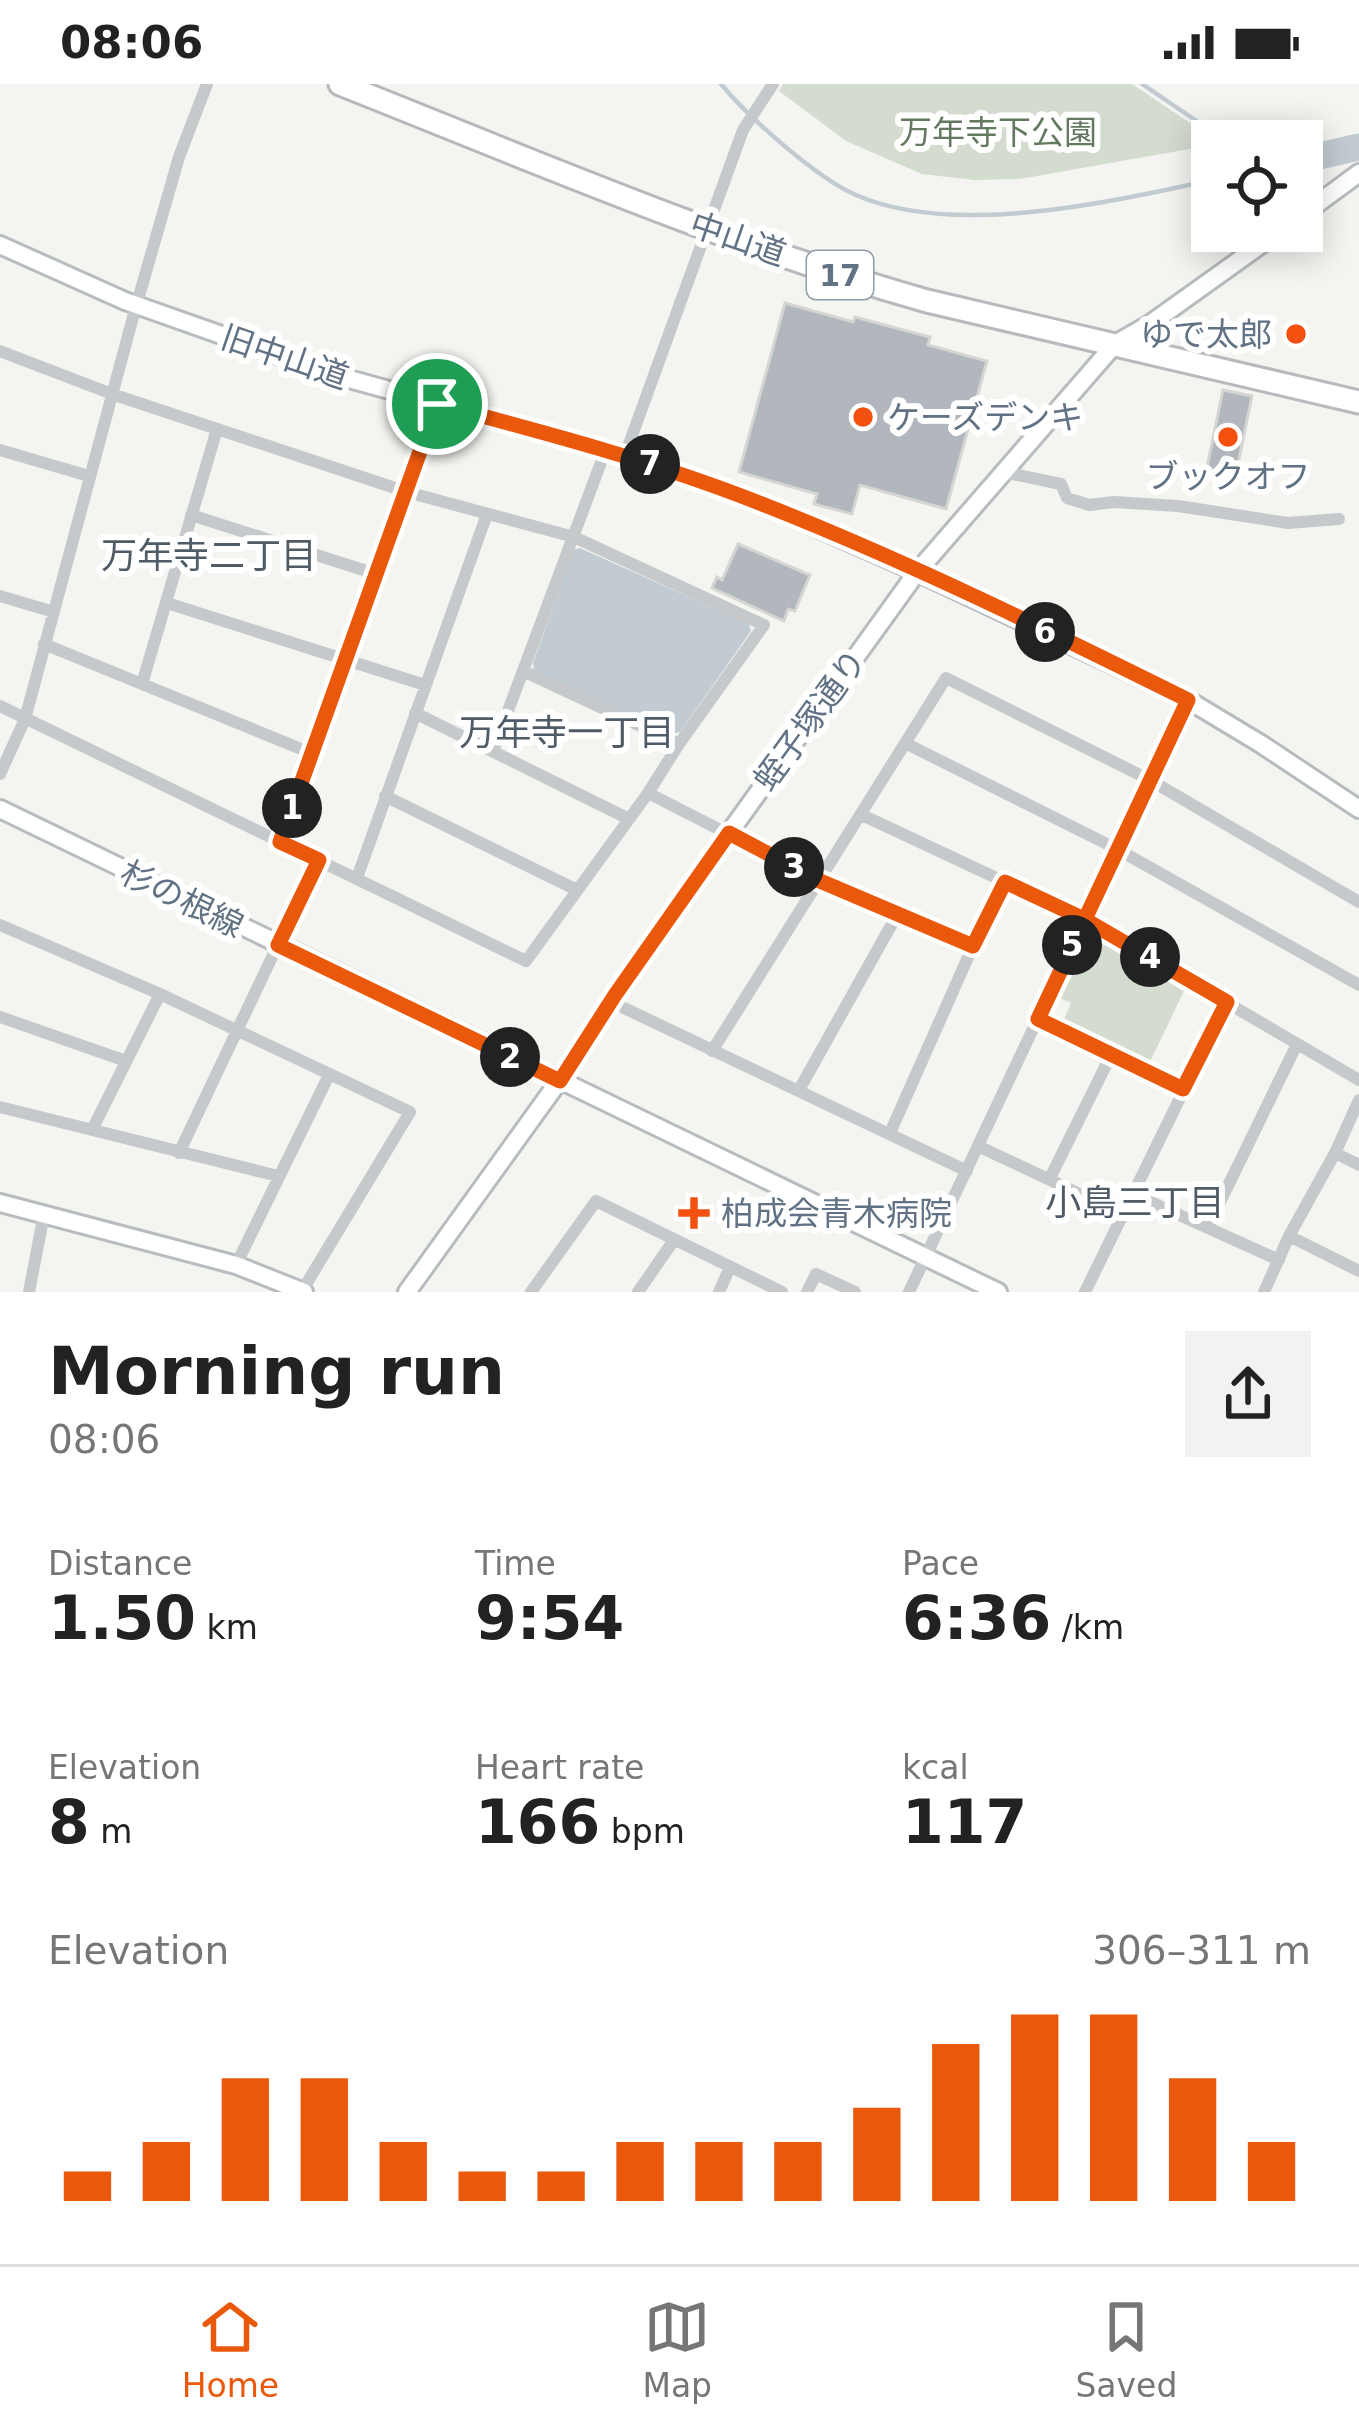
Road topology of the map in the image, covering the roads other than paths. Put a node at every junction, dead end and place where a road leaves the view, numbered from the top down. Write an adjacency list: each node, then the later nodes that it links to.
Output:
1 (207, 84): 9 (street)
2 (340, 84): 6 (highway, 中山道 / 17)
3 (773, 84): 6 (street)
4 (1359, 173): 5 (street)
5 (1323, 200)
6 (706, 230): 10 (highway, 中山道 / 17); 18 (street)
7 (0, 245): 9 (street, 旧中山道)
8 (1251, 252): 10 (street, 蛭子塚通り)
9 (137, 305): 12 (street); 14 (street, 旧中山道)
10 (1115, 344): 13 (highway, 中山道 / 17); 19 (street, 蛭子塚通り)
11 (0, 351): 12 (street)
12 (112, 394): 15 (street); 20 (street)
13 (1359, 402)
14 (437, 404): 16 (street, 旧中山道); 21 (street)
15 (217, 429): 21 (street); 23 (street)
16 (606, 449): 18 (street, 旧中山道); 25 (street)
17 (0, 450): 20 (street)
18 (625, 455): 26 (street, 旧中山道)
19 (1003, 472): 24 (street); 26 (street, 蛭子塚通り)
20 (89, 476): 30 (street)
21 (406, 492): 22 (street); 27 (street)
22 (487, 514): 25 (street); 35 (street)
23 (191, 515): 27 (street); 29 (street)
24 (1339, 519)
25 (574, 537): 33 (street); 41 (street)
26 (917, 572): 36 (street, 旧中山道); 52 (street, 蛭子塚通り)
27 (376, 574): 32 (street)
28 (0, 596): 30 (street)
29 (166, 603): 32 (street); 34 (street)
30 (54, 612): 31 (street)
31 (44, 644): 34 (street); 39 (street)
32 (345, 659): 35 (street); 43 (street)
33 (523, 671): 41 (street); 42 (street)
34 (142, 684): 43 (street)
35 (425, 685): 38 (street)
36 (1188, 700): 45 (street); 49 (street, 旧中山道)
37 (0, 706): 39 (street)
38 (415, 713): 42 (street); 47 (street)
39 (25, 718): 44 (street); 53 (street)
40 (905, 743): 45 (street); 50 (street); 54 (street)
41 (679, 745): 46 (street)
42 (493, 751): 51 (street)
43 (311, 754): 53 (street)
44 (0, 774)
45 (1150, 780): 54 (street); 60 (street)
46 (648, 793): 51 (street); 52 (street)
47 (385, 796): 56 (street); 59 (street)
48 (0, 809): 64 (street, 杉の根線)
49 (1359, 809)
50 (862, 814): 57 (street); 58 (street)
51 (629, 819): 59 (street)
52 (729, 833): 57 (street); 79 (street, 蛭子塚通り)
53 (280, 842): 55 (street)
54 (1117, 849): 62 (street); 66 (street)
55 (319, 860): 56 (street); 64 (street)
56 (357, 878): 59 (street)
57 (820, 881): 61 (street); 74 (street)
58 (1005, 882): 62 (street); 65 (street)
59 (577, 890)
60 (1359, 902)
61 (898, 913): 65 (street); 81 (street)
62 (1084, 919): 68 (street); 71 (street)
63 (0, 925): 67 (street)
64 (278, 945): 72 (street); 79 (street, 杉の根線)
65 (973, 946): 85 (street)
66 (1359, 985)
67 (160, 994): 72 (street); 76 (street)
68 (1227, 1002): 73 (street); 80 (street)
69 (625, 1008): 74 (street)
70 (0, 1017): 76 (street)
71 (1038, 1019): 75 (street); 86 (street)
72 (237, 1029): 77 (street); 87 (street)
73 (1297, 1044): 78 (street); 97 (street)
74 (712, 1051): 81 (street)
75 (1111, 1055): 80 (street); 92 (street)
76 (126, 1061): 84 (street)
77 (329, 1075): 91 (street); 106 (street)
78 (1359, 1080)
79 (560, 1081): 100 (street, 杉の根線); 107 (street, 蛭子塚通り)
80 (1183, 1089): 93 (street)
81 (799, 1090): 85 (street)
82 (1359, 1100): 88 (street)
83 (0, 1107): 84 (street)
84 (92, 1130): 87 (street)
85 (890, 1133): 90 (street)
86 (978, 1146): 90 (street); 92 (street)
87 (179, 1153): 91 (street)
88 (1335, 1153): 89 (street); 98 (street)
89 (1359, 1166)
90 (967, 1171): 100 (street)
91 (278, 1176): 102 (street)
92 (1050, 1178): 96 (street)
93 (1135, 1195): 96 (street); 97 (street)
94 (0, 1203): 95 (street)
95 (44, 1214): 102 (street); 105 (street)
96 (1124, 1215): 116 (street)
97 (1208, 1228): 101 (street)
98 (1289, 1236): 101 (street); 104 (street)
99 (674, 1240): 103 (street); 108 (street); 109 (street)
100 (927, 1257): 114 (street); 115 (street, 杉の根線)
101 (1279, 1261): 117 (street)
102 (236, 1265): 106 (street)
103 (730, 1267): 110 (street); 111 (street)
104 (1359, 1271)
105 (29, 1292)
106 (303, 1292)
107 (407, 1292)
108 (531, 1292)
109 (638, 1292)
110 (719, 1292)
111 (782, 1292)
112 (807, 1292): 113 (street)
113 (855, 1292)
114 (909, 1292)
115 (998, 1292)
116 (1085, 1292)
117 (1264, 1292)

